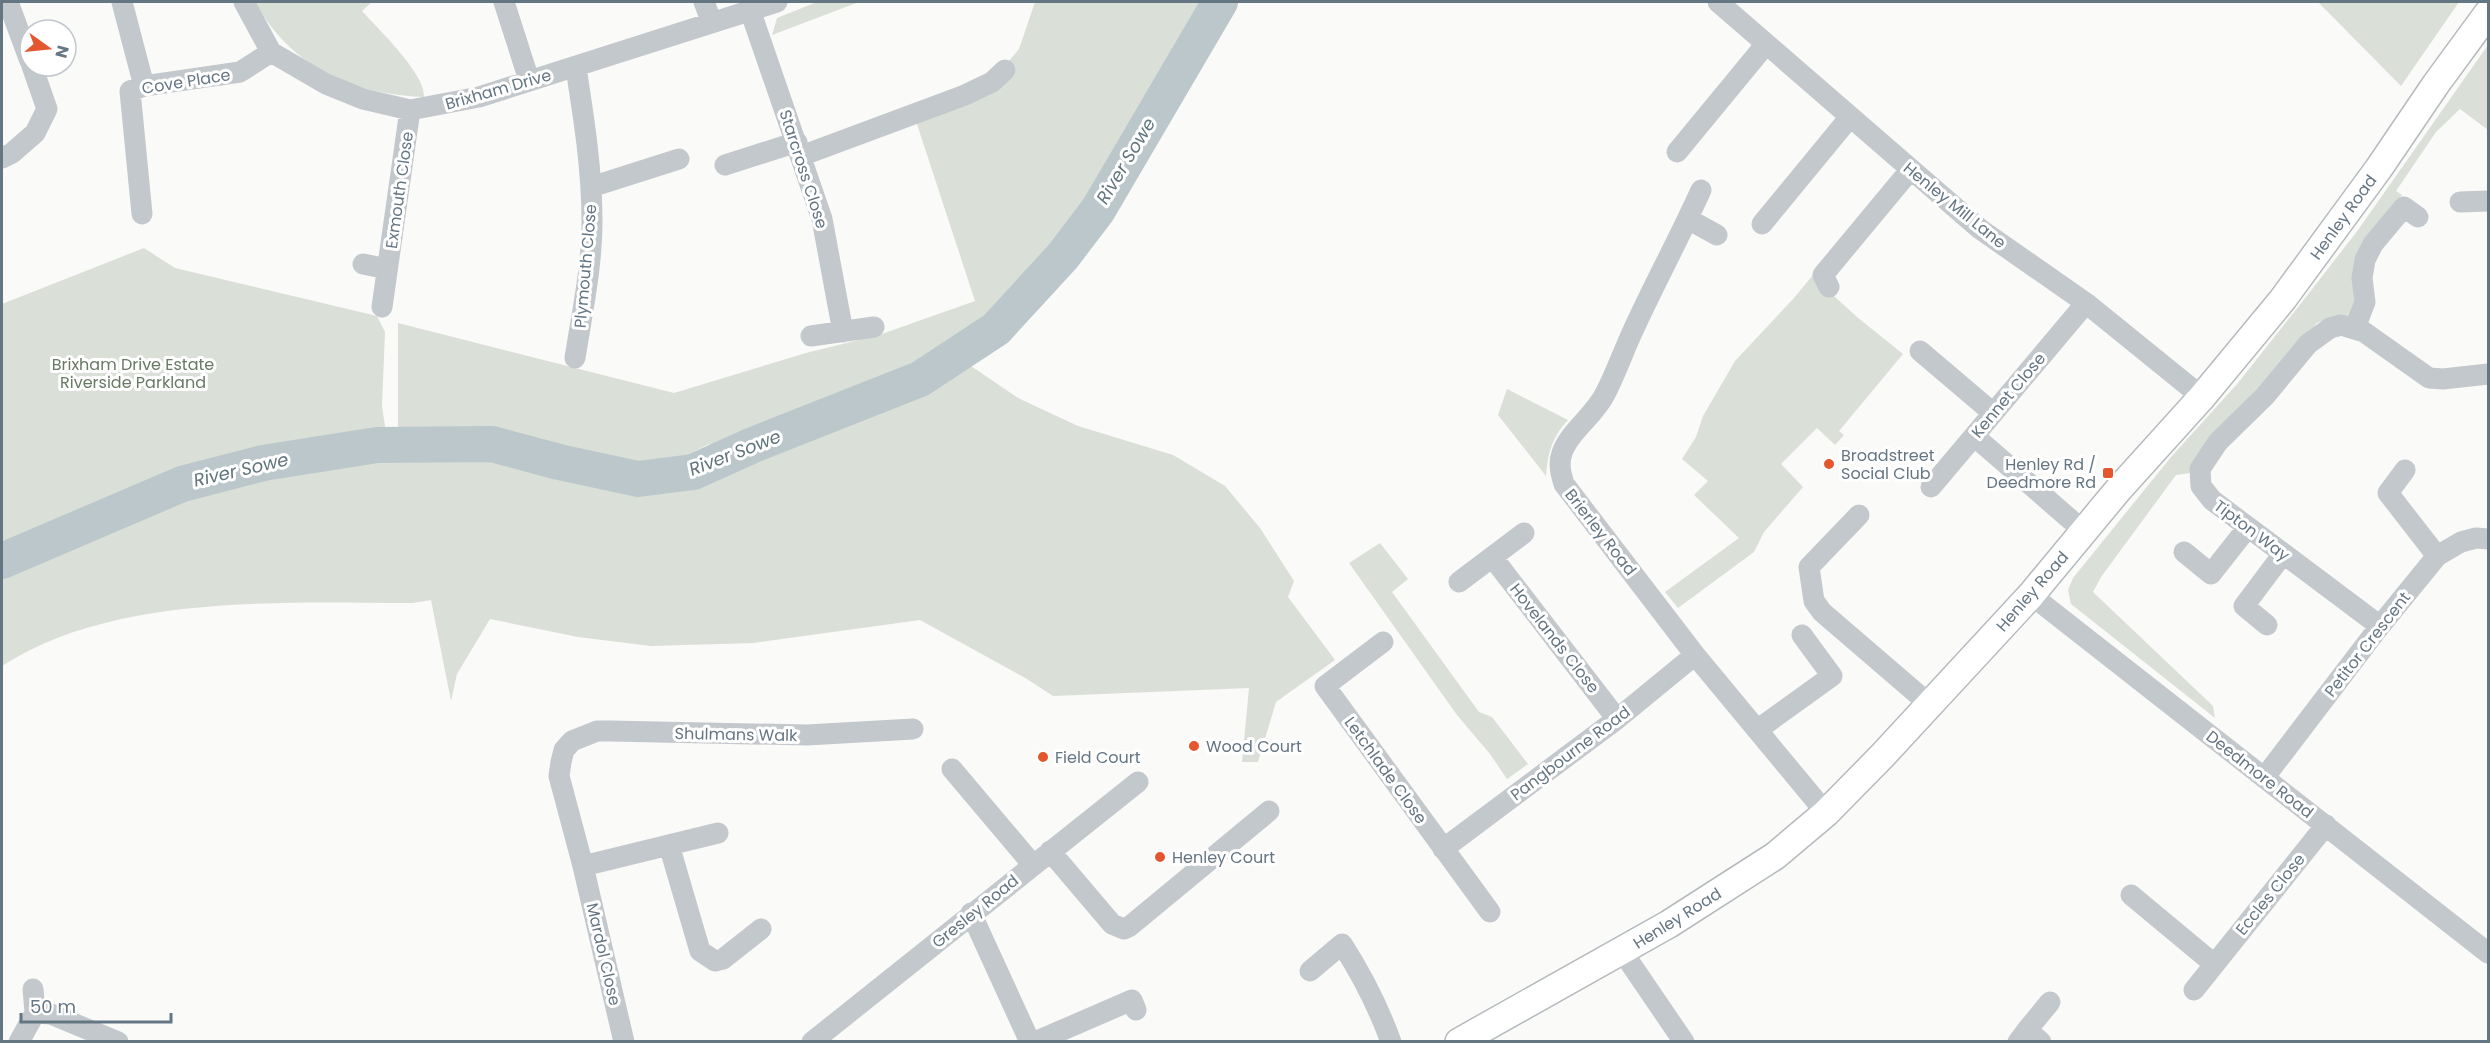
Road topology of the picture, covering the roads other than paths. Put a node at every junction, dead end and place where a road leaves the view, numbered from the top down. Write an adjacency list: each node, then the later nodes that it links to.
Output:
1 (8, 2): 11 (street)
2 (122, 2): 18 (street)
3 (244, 2): 13 (street)
4 (504, 2): 17 (street)
5 (705, 2): 10 (street)
6 (777, 2): 8 (street, Brixham Drive)
7 (1718, 2): 12 (street, Henley Mill Lane)
8 (750, 10): 10 (street, Brixham Drive); 21 (street, Starcross Close)
9 (2488, 13): 48 (main road, Henley Road)
10 (712, 23): 14 (street, Brixham Drive)
11 (18, 29)
12 (1766, 44): 20 (street, Henley Mill Lane); 22 (street)
13 (271, 52): 18 (street, Cove Place); 19 (street, Brixham Drive)
14 (576, 68): 17 (street, Brixham Drive); 27 (street, Plymouth Close)
15 (1005, 70): 21 (street)
16 (36, 78): 23 (street)
17 (529, 80): 19 (street, Brixham Drive)
18 (137, 88): 31 (street)
19 (410, 110): 37 (street, Exmouth Close)
20 (1850, 117): 26 (street, Henley Mill Lane); 34 (street)
21 (799, 149): 25 (street); 43 (street, Starcross Close)
22 (1677, 152)
23 (2, 158)
24 (679, 159): 27 (street)
25 (725, 165)
26 (1911, 169): 38 (street); 39 (street, Henley Mill Lane)
27 (591, 187): 46 (street, Plymouth Close)
28 (1701, 190): 33 (street, Brierley Road)
29 (2488, 201): 30 (street)
30 (2460, 202)
31 (142, 213)
32 (2418, 217): 42 (street)
33 (1688, 219): 35 (street); 68 (street, Brierley Road)
34 (1762, 224)
35 (1717, 235)
36 (363, 264): 37 (street, Exmouth Close)
37 (387, 269): 40 (street, Exmouth Close)
38 (1829, 287)
39 (2086, 303): 48 (street, Henley Mill Lane); 49 (street, Kennet Close)
40 (382, 308)
41 (874, 327): 43 (street)
42 (2355, 328): 47 (street); 55 (street, Tipton Way)
43 (843, 332): 44 (street)
44 (811, 336)
45 (1920, 351): 49 (street)
46 (575, 358)
47 (2488, 374)
48 (2202, 397): 63 (main road, Henley Road)
49 (1993, 413): 50 (street, Kennet Close)
50 (1974, 436): 52 (street, Kennet Close); 54 (street)
51 (2405, 470): 60 (street)
52 (1931, 487)
53 (1858, 515): 69 (street)
54 (2071, 520)
55 (2248, 527): 58 (street); 59 (street, Tipton Way)
56 (1524, 533): 61 (street)
57 (2488, 539): 60 (street, Petitor Crescent)
58 (2184, 552)
59 (2283, 554): 64 (street); 65 (street, Tipton Way)
60 (2437, 556): 65 (street, Petitor Crescent)
61 (1493, 558): 62 (street); 70 (street, Hovelands Close)
62 (1459, 582)
63 (2031, 594): 69 (main road, Henley Road); 75 (street, Deedmore Road)
64 (2267, 625)
65 (2380, 626): 75 (street, Petitor Crescent)
66 (1802, 635): 72 (street)
67 (1383, 642): 82 (street, Letchlade Close)
68 (1695, 655): 70 (street, Pangbourne Road); 72 (street, Brierley Road)
69 (1929, 704): 78 (main road, Henley Road)
70 (1617, 719): 82 (street, Pangbourne Road)
71 (913, 729): 73 (street, Shulmans Walk)
72 (1757, 730): 78 (street, Brierley Road)
73 (564, 750): 85 (street, Mardol Close)
74 (952, 769): 84 (street)
75 (2264, 778): 79 (street, Deedmore Road)
76 (1138, 782): 83 (street, Gresley Road)
77 (1269, 811): 83 (street)
78 (1826, 813): 90 (main road, Henley Road)
79 (2325, 825): 91 (street, Deedmore Road); 92 (street, Eccles Close)
80 (718, 833): 81 (street)
81 (669, 844): 85 (street); 89 (street)
82 (1443, 849): 87 (street, Letchlade Close)
83 (1050, 851): 84 (street, Gresley Road)
84 (1033, 865): 88 (street, Gresley Road)
85 (583, 866): 102 (street, Mardol Close)
86 (2132, 895): 92 (street)
87 (1490, 912)
88 (971, 914): 103 (street, Gresley Road); 104 (street)
89 (761, 930)
90 (1622, 951): 106 (main road, Henley Road); 107 (street)
91 (2488, 953)
92 (2214, 964): 95 (street, Eccles Close)
93 (1310, 971): 105 (street)
94 (33, 989): 98 (street)
95 (2194, 990)
96 (2050, 1002): 99 (street)
97 (1136, 1010): 104 (street)
98 (35, 1013): 100 (street); 101 (street)
99 (2029, 1038)
100 (19, 1041)
101 (118, 1041)
102 (624, 1041)
103 (812, 1041)
104 (1033, 1041)
105 (1391, 1041)
106 (1459, 1041)
107 (1684, 1041)

